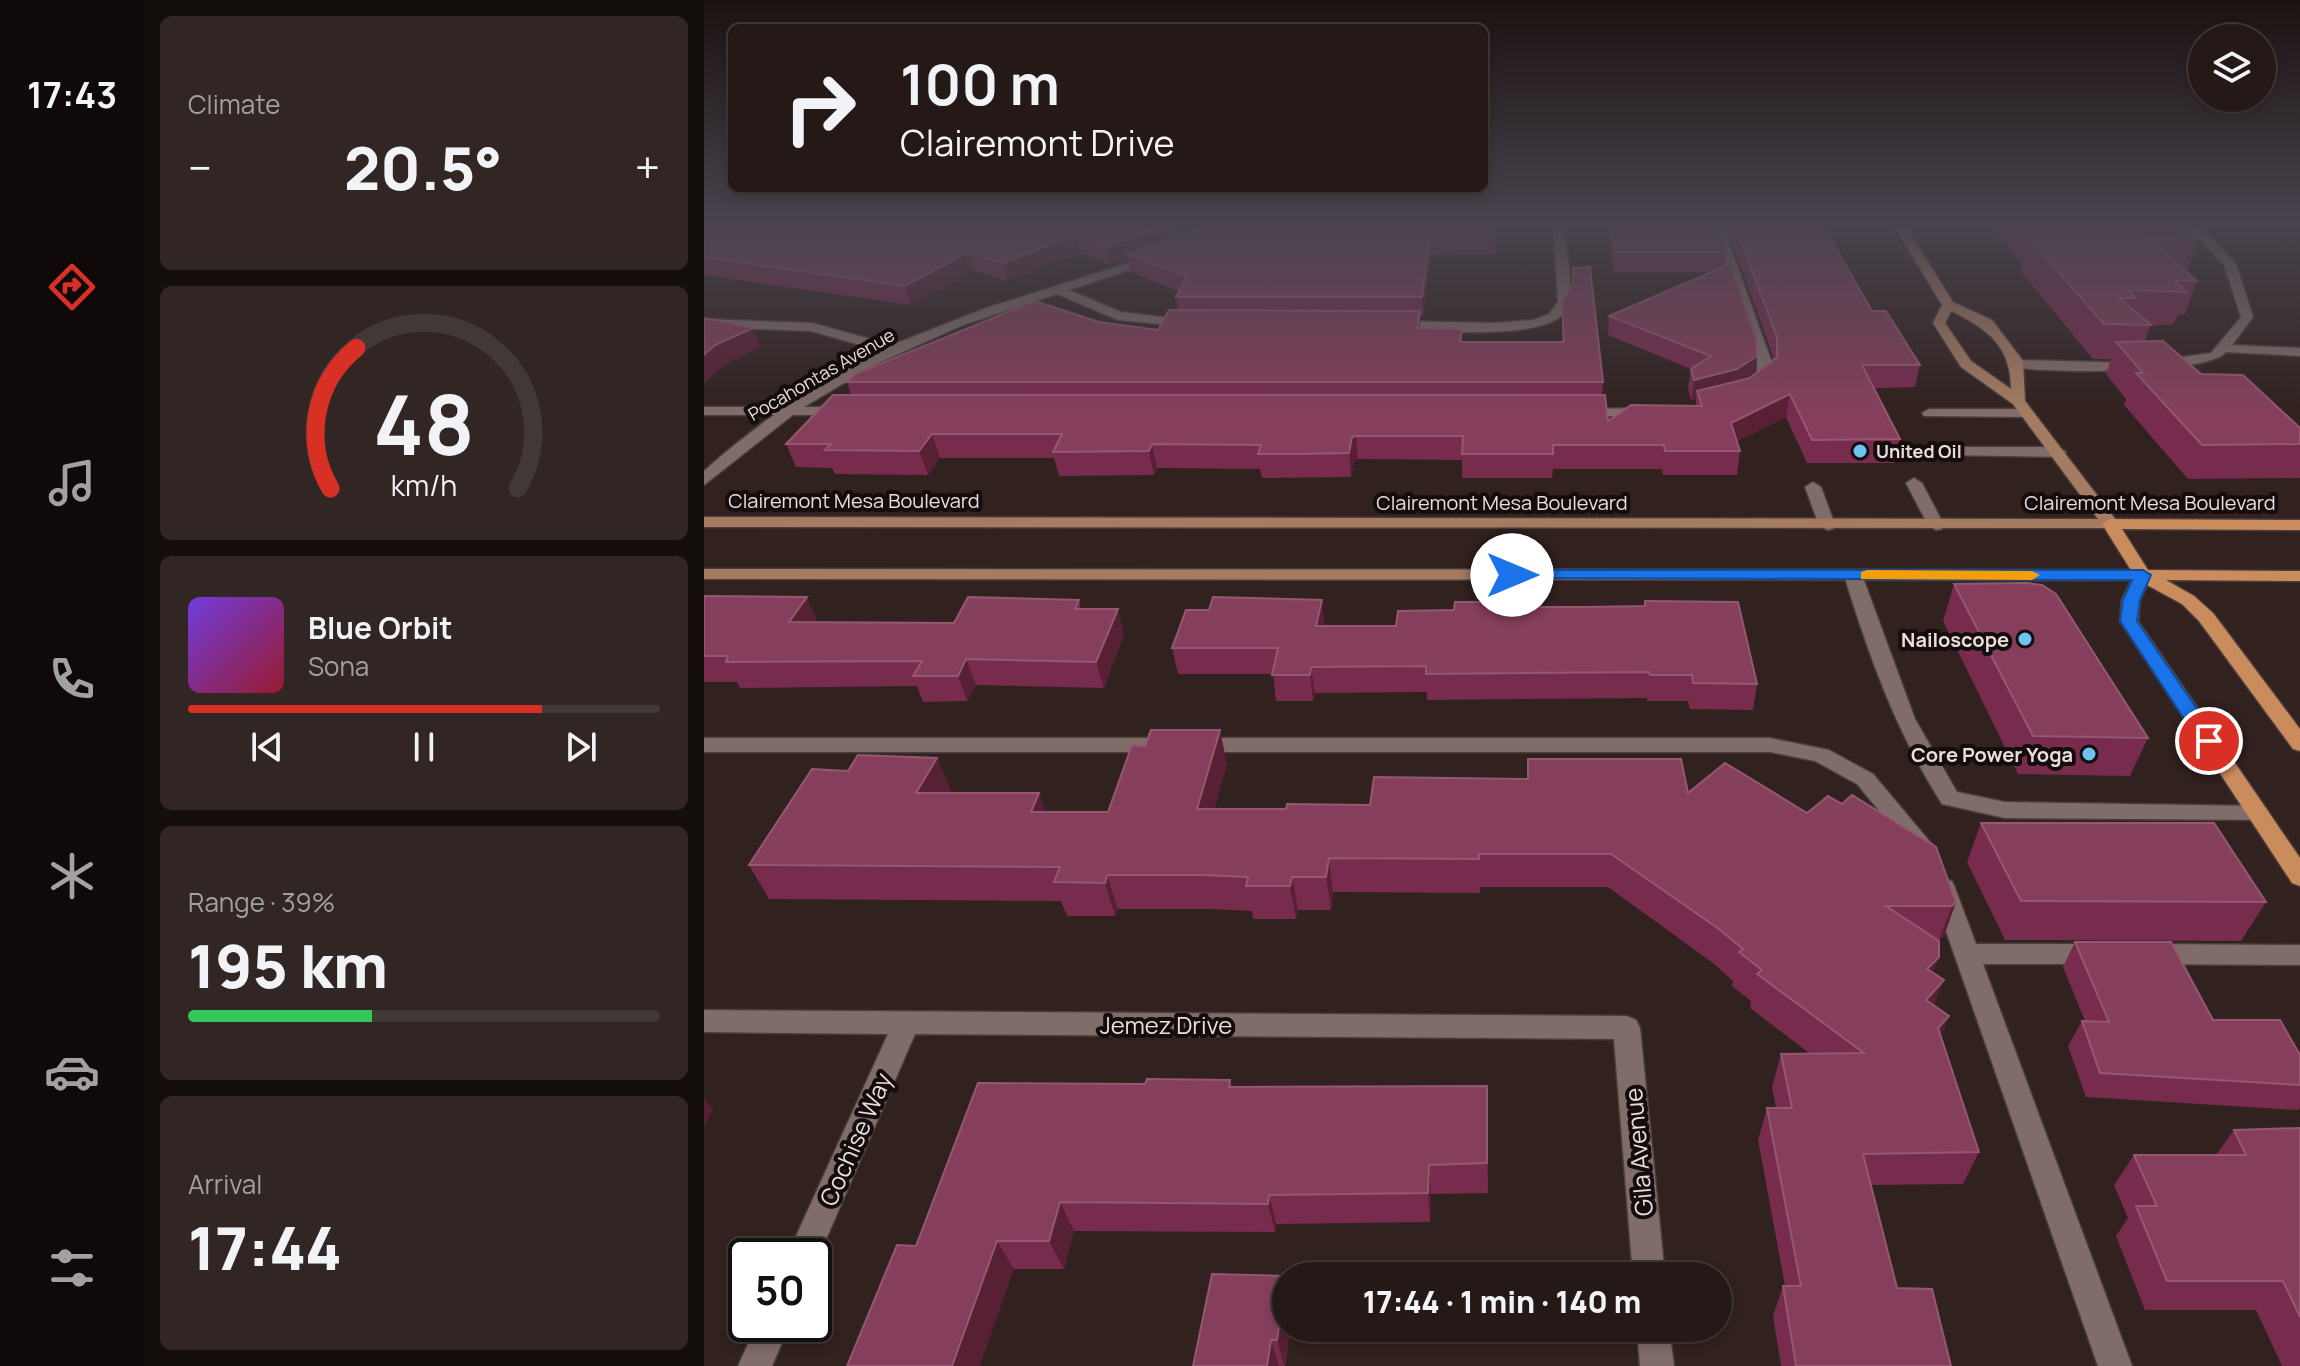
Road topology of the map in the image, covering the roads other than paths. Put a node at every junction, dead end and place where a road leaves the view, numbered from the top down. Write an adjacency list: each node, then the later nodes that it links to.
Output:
1 (1079, 285): 6 (street, Pocahontas Avenue)
2 (1563, 285): 10 (street)
3 (1737, 285): 16 (street)
4 (1935, 285): 7 (main road)
5 (2237, 285): 11 (street)
6 (1061, 291): 9 (street); 12 (street, Pocahontas Avenue)
7 (1948, 305): 14 (main road); 17 (main road)
8 (704, 323): 12 (street)
9 (1207, 324)
10 (1378, 325)
11 (2221, 348): 13 (street); 14 (street)
12 (894, 350): 21 (street, Pocahontas Avenue)
13 (2293, 351): 15 (street)
14 (2018, 364): 17 (main road)
15 (2300, 364)
16 (1741, 395)
17 (2023, 407): 23 (street); 25 (main road)
18 (704, 411): 21 (street)
19 (863, 411): 21 (street)
20 (1663, 411): 22 (street)
21 (787, 412): 26 (street, Pocahontas Avenue)
22 (1567, 413)
23 (1929, 413)
24 (1950, 452): 25 (street)
25 (2058, 452): 30 (main road)
26 (704, 480)
27 (1914, 483): 32 (street)
28 (1813, 487): 31 (street)
29 (704, 522): 31 (main road, Clairemont Mesa Boulevard)
30 (2110, 524): 32 (main road, Clairemont Mesa Boulevard); 33 (main road, Clairemont Mesa Boulevard); 36 (main road)
31 (1827, 525): 32 (main road, Clairemont Mesa Boulevard)
32 (1936, 525)
33 (2300, 525)
34 (704, 574): 35 (main road)
35 (1853, 575): 36 (main road); 40 (street)
36 (2143, 575): 37 (main road); 38 (main road); 40 (main road)
37 (2300, 576)
38 (2300, 744)
39 (704, 745): 42 (street)
40 (2258, 814): 41 (main road)
41 (2300, 877)
42 (1966, 954): 43 (street); 53 (street)
43 (2300, 955)
44 (704, 1021): 45 (street, Jemez Drive)
45 (907, 1022): 46 (street, Jemez Drive); 47 (street, Cochise Way)
46 (1627, 1028): 48 (street, Gila Avenue)
47 (811, 1238)
48 (1648, 1262)
49 (766, 1342): 51 (street)
50 (1654, 1342): 52 (street)
51 (755, 1366)
52 (1657, 1366)
53 (2115, 1366)

